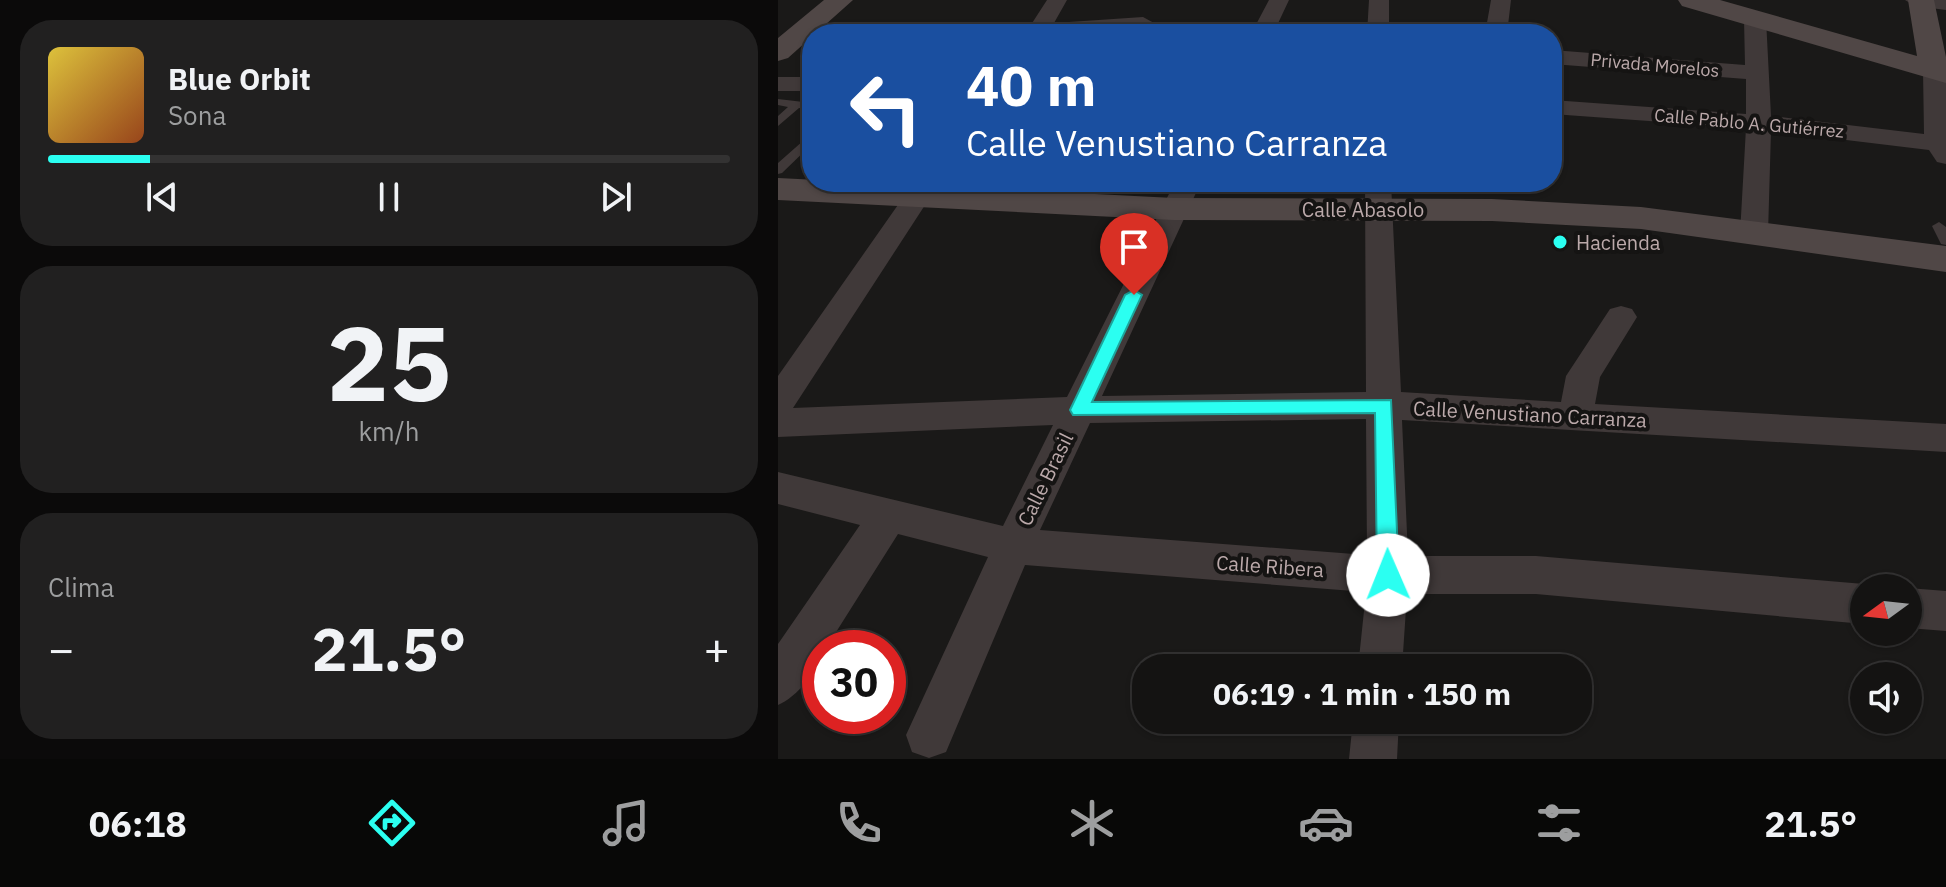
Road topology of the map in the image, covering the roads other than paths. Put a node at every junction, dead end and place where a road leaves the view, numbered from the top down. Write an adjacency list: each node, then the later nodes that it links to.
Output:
1 (840, 0): 10 (main road)
2 (1057, 0): 11 (street)
3 (1279, 0): 13 (street)
4 (1379, 0): 14 (street)
5 (1501, 0): 15 (street)
6 (1926, 1): 19 (main road)
7 (1707, 2): 8 (main road)
8 (1755, 19): 19 (main road); 20 (street)
9 (1143, 23): 12 (street)
10 (811, 24)
11 (1042, 24)
12 (1131, 24)
13 (1267, 24)
14 (1378, 24)
15 (1497, 24)
16 (802, 32): 17 (main road)
17 (778, 52)
18 (1562, 58): 20 (street, Privada Morelos)
19 (1940, 72): 30 (street)
20 (1757, 73): 27 (street)
21 (778, 84): 22 (street)
22 (802, 84)
23 (778, 102): 24 (lane)
24 (797, 104): 25 (lane); 28 (lane)
25 (802, 105)
26 (1562, 108): 27 (street, Calle Pablo A. Gutiérrez)
27 (1759, 122): 30 (street, Calle Pablo A. Gutiérrez); 40 (street)
28 (778, 123)
29 (802, 146): 32 (lane)
30 (1943, 147)
31 (778, 153): 32 (lane)
32 (793, 155): 33 (lane)
33 (778, 170)
34 (778, 189): 35 (main road, Calle Abasolo)
35 (802, 189)
36 (919, 192): 44 (street)
37 (1032, 192): 39 (main road, Calle Abasolo)
38 (1379, 195): 39 (main road, Calle Abasolo); 40 (main road, Calle Abasolo); 45 (street)
39 (1181, 196): 46 (street, Calle Brasil)
40 (1754, 234): 42 (main road, Calle Abasolo)
41 (1946, 241): 42 (lane)
42 (1943, 242)
43 (1621, 317): 47 (street)
44 (778, 403)
45 (1384, 405): 46 (street, Calle Venustiano Carranza); 47 (street, Calle Venustiano Carranza); 53 (street)
46 (1079, 410): 48 (street, Calle Venustiano Carranza); 52 (street, Calle Brasil)
47 (1575, 417): 49 (street, Calle Venustiano Carranza)
48 (778, 423)
49 (1946, 438)
50 (778, 488): 51 (street, Calle Ribera)
51 (888, 516): 52 (street, Calle Ribera); 58 (street)
52 (1013, 546): 53 (street, Calle Ribera); 60 (street, Calle Brasil)
53 (1388, 575): 54 (street, Calle Ribera); 57 (street)
54 (1850, 603)
55 (1922, 609): 56 (street)
56 (1946, 611)
57 (1381, 654)
58 (778, 683)
59 (1375, 734): 61 (street)
60 (929, 735)
61 (1373, 759)

